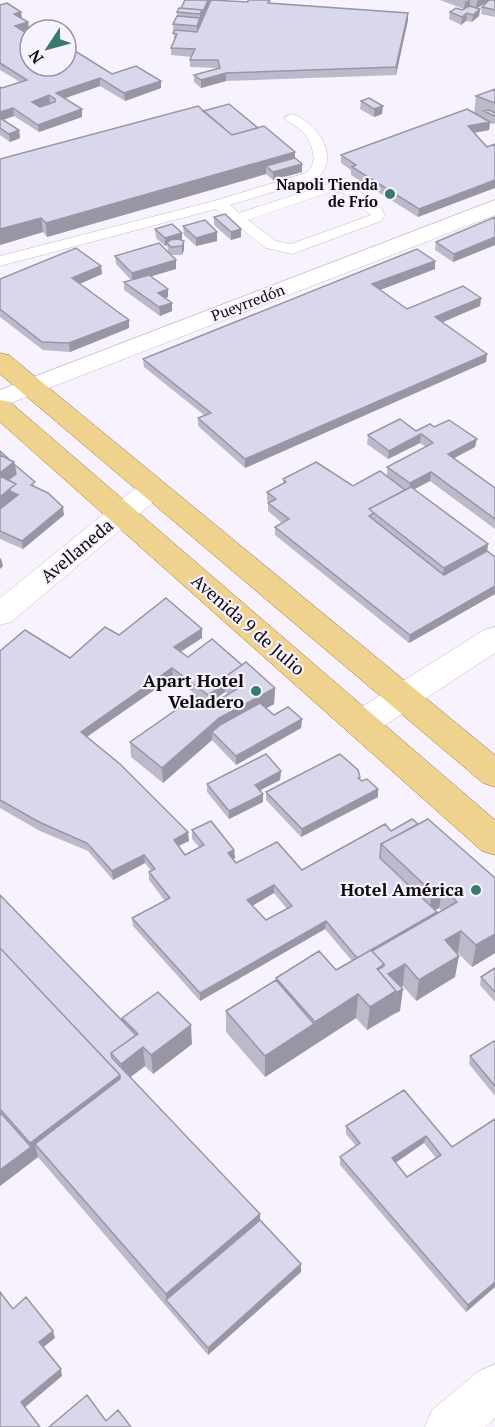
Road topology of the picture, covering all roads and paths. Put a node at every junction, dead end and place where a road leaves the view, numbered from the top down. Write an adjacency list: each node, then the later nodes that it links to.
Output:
1 (291, 118): 2 (lane)
2 (219, 204): 4 (lane); 5 (lane)
3 (495, 207): 7 (street, Pueyrredón)
4 (238, 218): 4 (lane)
5 (0, 261)
6 (0, 361): 7 (main road)
7 (32, 387): 8 (street, Pueyrredón); 10 (main road)
8 (0, 399)
9 (0, 408): 11 (main road, Avenida 9 de Julio)
10 (153, 488): 11 (street, Avellaneda); 14 (main road)
11 (121, 514): 12 (street, Avellaneda); 15 (main road, Avenida 9 de Julio)
12 (0, 614)
13 (495, 638): 14 (street)
14 (404, 697): 15 (street); 16 (main road)
15 (362, 724): 17 (main road, Avenida 9 de Julio)
16 (495, 774)
17 (495, 842)
18 (495, 1387): 19 (street)
19 (449, 1427)

